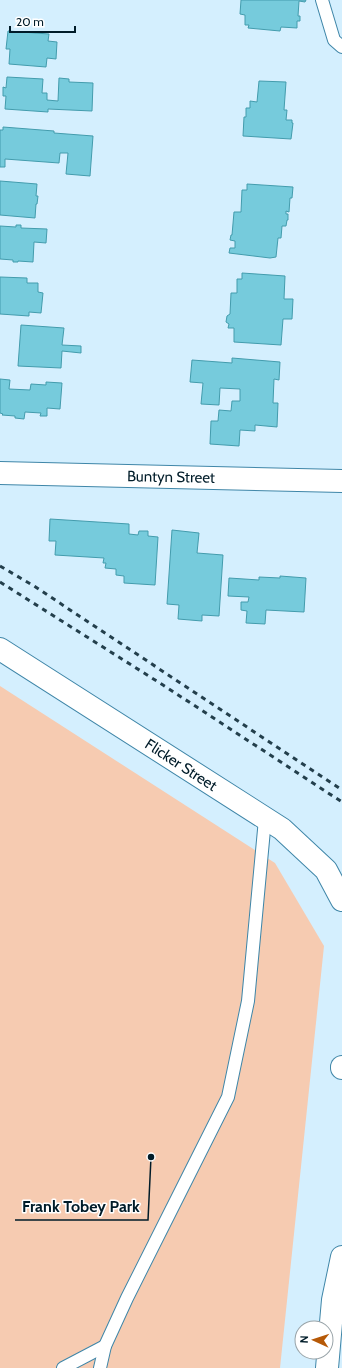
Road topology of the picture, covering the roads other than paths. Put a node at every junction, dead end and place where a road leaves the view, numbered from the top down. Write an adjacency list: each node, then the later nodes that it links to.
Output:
1 (322, 0): 2 (lane)
2 (342, 47)
3 (0, 473): 4 (street, Buntyn Street)
4 (342, 481)
5 (0, 649): 6 (street, Flicker Street)
6 (265, 819): 7 (street, Flicker Street); 10 (lane)
7 (342, 900)
8 (342, 1257): 9 (street)
9 (336, 1333): 13 (street)
10 (105, 1346): 11 (lane); 12 (lane)
11 (63, 1368)
12 (100, 1368)
13 (327, 1368)

